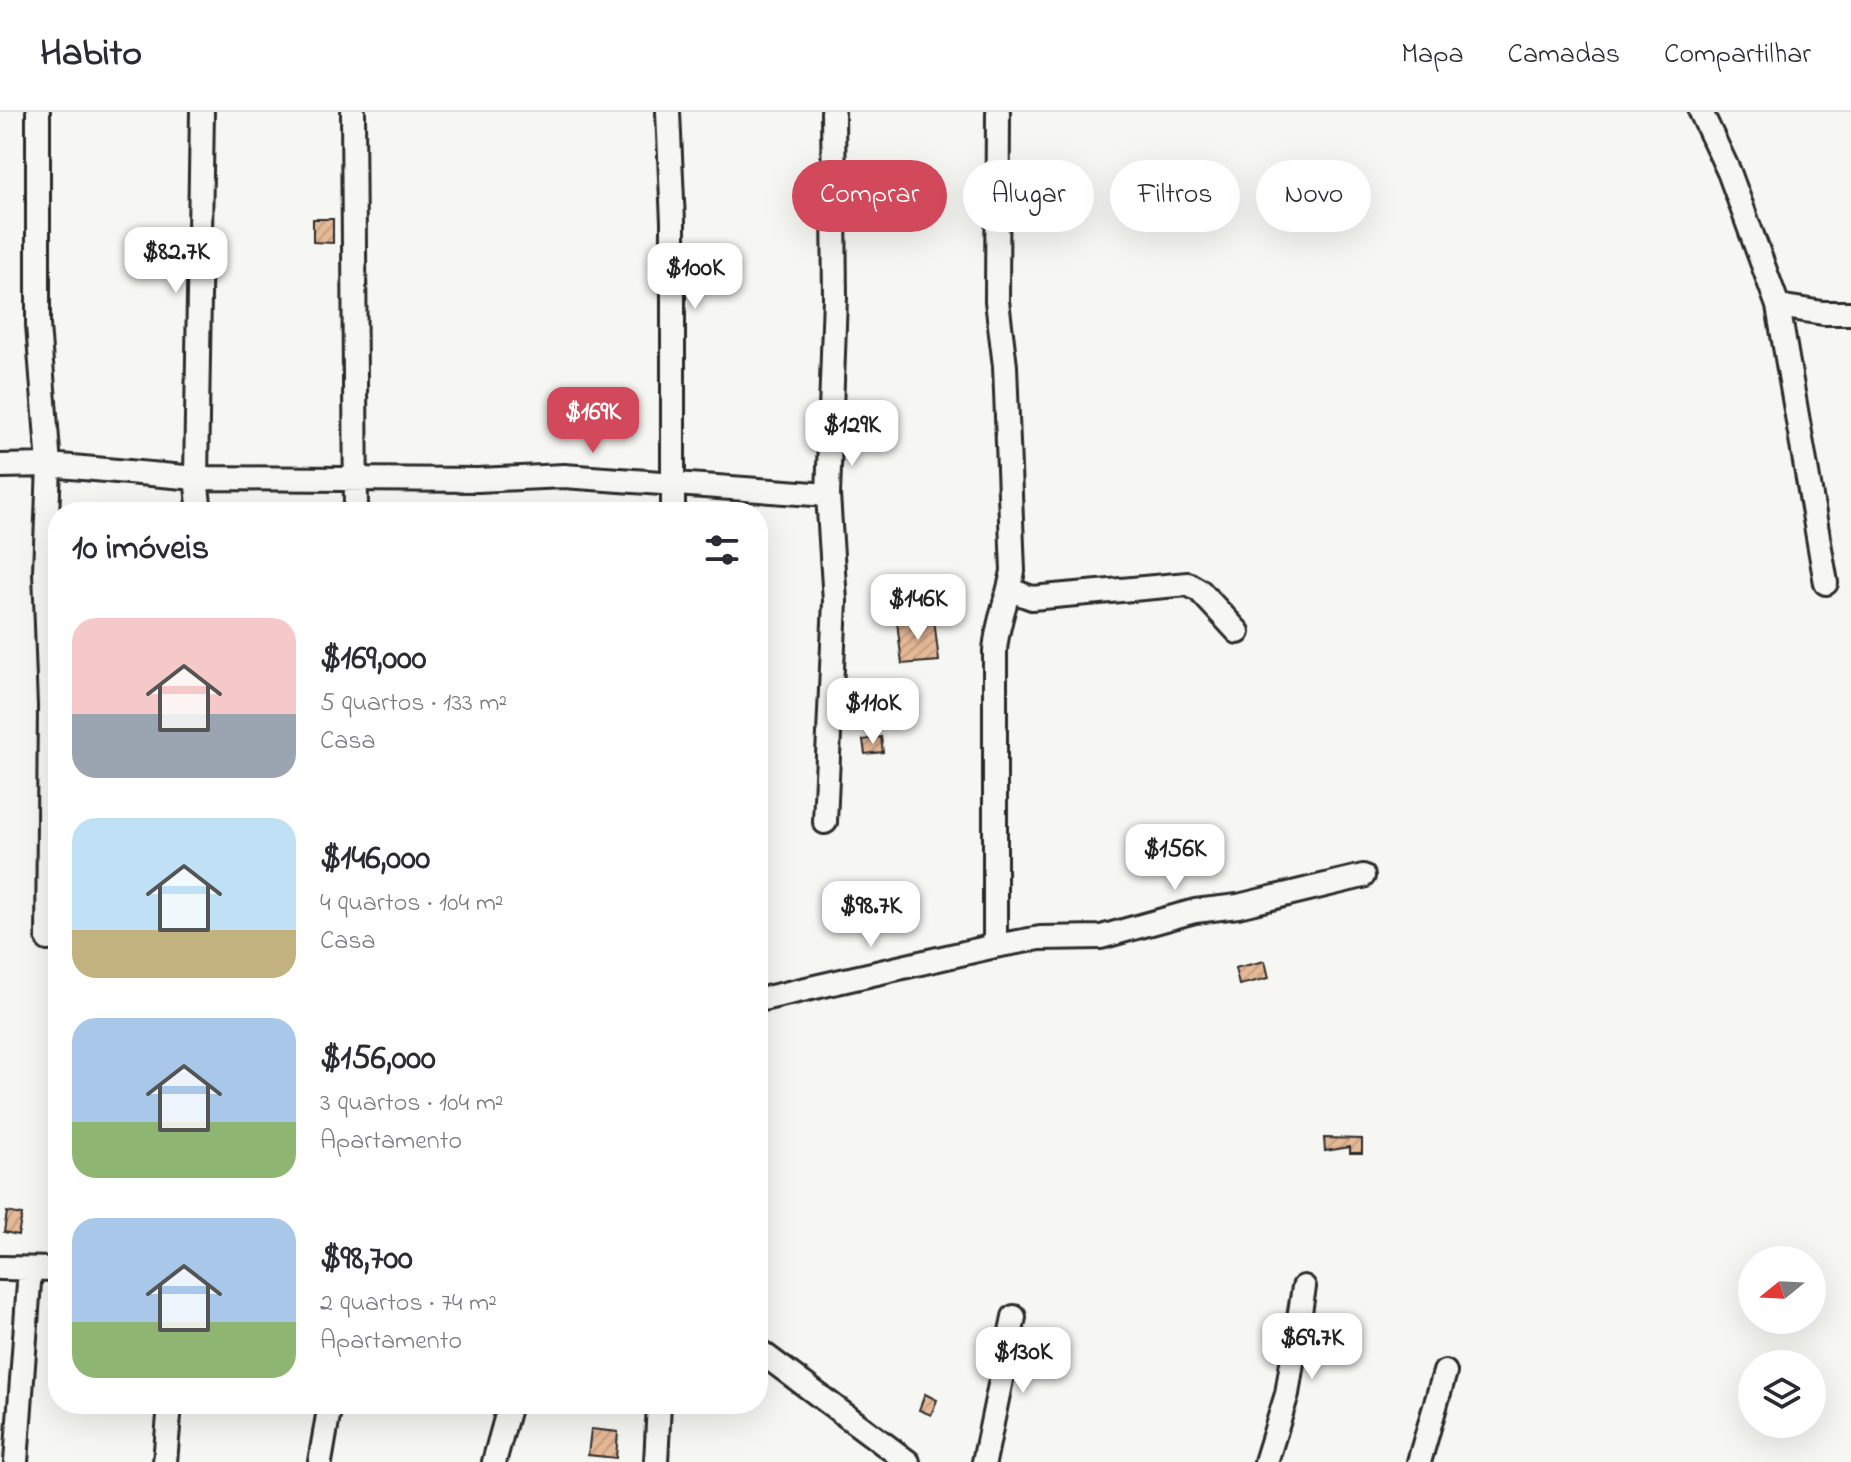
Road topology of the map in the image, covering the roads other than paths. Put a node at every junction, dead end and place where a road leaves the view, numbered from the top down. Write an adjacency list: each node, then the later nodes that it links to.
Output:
1 (38, 112): 10 (street)
2 (202, 112): 13 (street)
3 (353, 112): 12 (street)
4 (668, 112): 14 (street)
5 (833, 112): 15 (street)
6 (998, 112): 20 (street)
7 (1701, 112): 8 (street)
8 (1778, 306): 9 (street); 19 (street)
9 (1851, 313)
10 (49, 465): 11 (street); 13 (street); 22 (street)
11 (0, 466)
12 (356, 477): 13 (street); 14 (street); 17 (street)
13 (196, 478): 16 (street)
14 (672, 484): 15 (street); 18 (street)
15 (828, 495): 23 (street)
16 (199, 502)
17 (356, 502)
18 (673, 502)
19 (1826, 583)
20 (1010, 590): 21 (street); 25 (street)
21 (1238, 632)
22 (48, 641)
23 (825, 822)
24 (1363, 876): 25 (street)
25 (995, 946): 26 (street)
26 (768, 998)
27 (0, 1268): 28 (street)
28 (30, 1269): 29 (street); 38 (street)
29 (48, 1269)
30 (1304, 1287): 45 (street)
31 (1014, 1317): 44 (street)
32 (768, 1357): 43 (street)
33 (1445, 1372): 46 (street)
34 (169, 1414): 39 (street)
35 (328, 1414): 40 (street)
36 (507, 1414): 41 (street)
37 (658, 1414): 42 (street)
38 (16, 1462)
39 (165, 1462)
40 (320, 1462)
41 (494, 1462)
42 (656, 1462)
43 (908, 1462)
44 (984, 1462)
45 (1266, 1462)
46 (1419, 1462)

